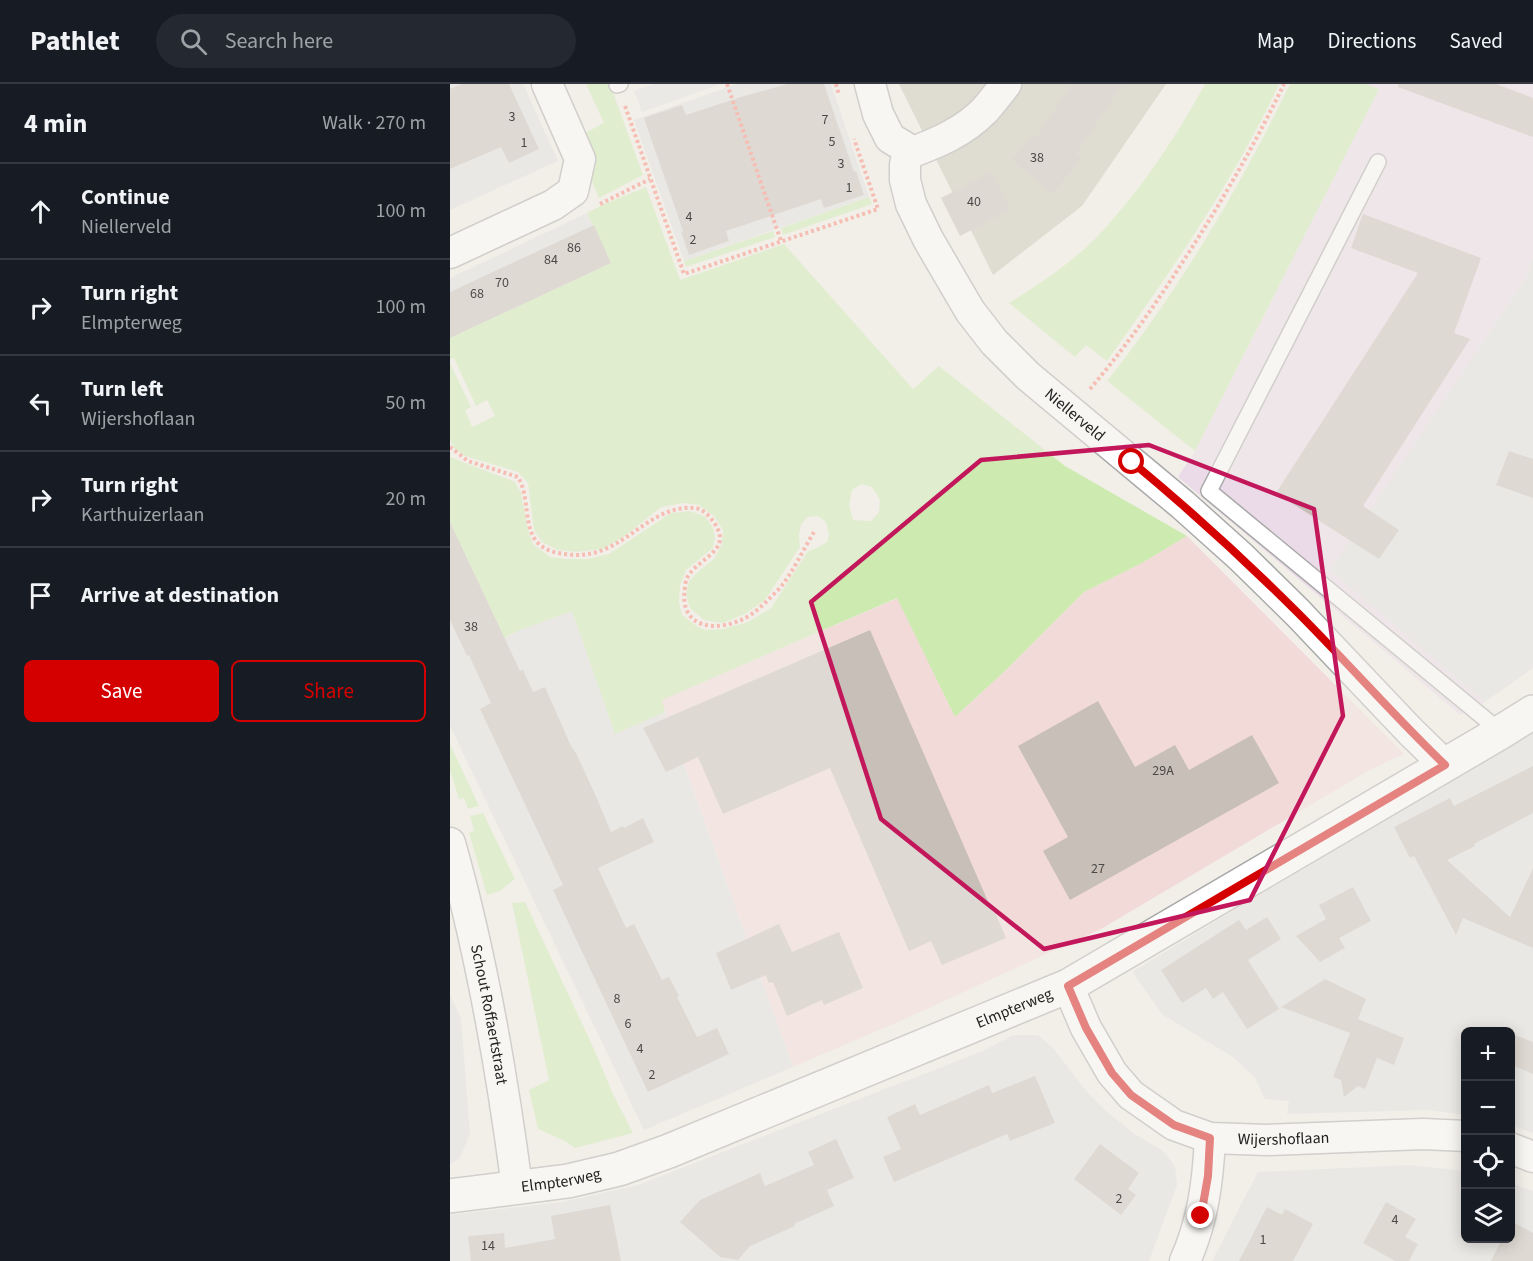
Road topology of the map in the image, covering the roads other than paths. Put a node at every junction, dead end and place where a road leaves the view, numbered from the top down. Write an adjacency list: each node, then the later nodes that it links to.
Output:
1 (547, 84): 6 (street)
2 (870, 84): 4 (street)
3 (1006, 84): 4 (street)
4 (907, 154): 9 (street, Niellerveld)
5 (1378, 162): 8 (lane)
6 (450, 253)
7 (1533, 712): 8 (street, Elmpterweg)
8 (1501, 732): 9 (street, Elmpterweg)
9 (1445, 765): 11 (street, Elmpterweg)
10 (450, 843): 16 (street, Schout Roffaertstraat)
11 (1068, 986): 13 (street, Wijershoflaan); 16 (street, Elmpterweg)
12 (1461, 1136): 13 (street, Wijershoflaan)
13 (1210, 1138): 18 (street)
14 (1515, 1150): 15 (street)
15 (1533, 1157)
16 (517, 1187): 17 (street, Elmpterweg)
17 (450, 1196)
18 (1185, 1261)

